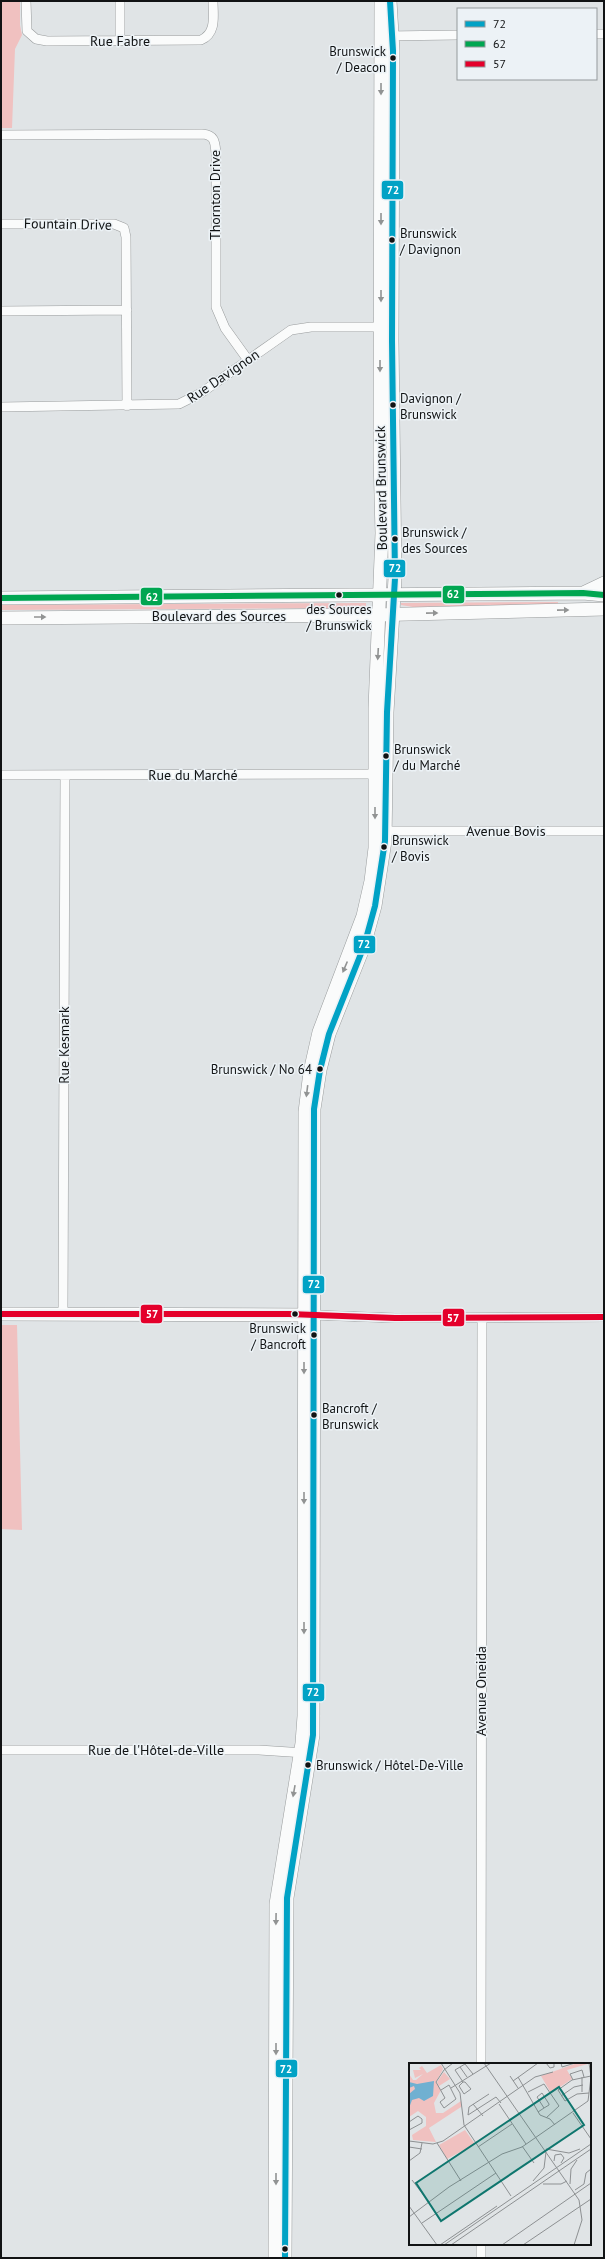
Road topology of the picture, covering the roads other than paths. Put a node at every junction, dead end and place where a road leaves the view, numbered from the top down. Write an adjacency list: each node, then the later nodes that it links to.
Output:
1 (26, 1): 8 (street, Rue Fabre)
2 (120, 1): 8 (street)
3 (213, 1): 8 (street, Rue Fabre)
4 (381, 1): 7 (street, Boulevard Brunswick)
5 (390, 1): 7 (street, Boulevard Brunswick)
6 (457, 35): 7 (street)
7 (386, 36): 13 (street, Boulevard Brunswick)
8 (120, 41)
9 (1, 135): 14 (street, Thornton Drive)
10 (1, 224): 12 (street, Fountain Drive)
11 (1, 310): 12 (street)
12 (127, 310): 15 (street, Fountain Drive)
13 (386, 327): 14 (street, Rue Davignon); 19 (street, Boulevard Brunswick); 21 (street, Boulevard Brunswick, one-way to 21)
14 (248, 360): 15 (street, Rue Davignon)
15 (127, 406): 16 (street, Rue Davignon)
16 (1, 407)
17 (604, 583): 18 (street)
18 (583, 593): 19 (street, Boulevard des Sources); 20 (street, Boulevard des Sources)
19 (394, 595): 21 (street, Boulevard des Sources); 24 (street, Boulevard Brunswick)
20 (604, 595)
21 (381, 596): 22 (street, Boulevard des Sources); 24 (street, Boulevard Brunswick)
22 (1, 598)
23 (604, 609): 24 (street, Boulevard des Sources, one-way to 23)
24 (386, 614): 25 (street, Boulevard des Sources, one-way to 24); 26 (street, Boulevard Brunswick)
25 (1, 618)
26 (380, 774): 28 (street, Rue du Marché); 29 (street, Boulevard Brunswick); 33 (street, Boulevard Brunswick, one-way to 33)
27 (1, 775): 28 (street, Rue du Marché)
28 (65, 775): 32 (street, Rue Kesmark)
29 (385, 831): 30 (street, Avenue Bovis); 33 (street, Boulevard Brunswick)
30 (604, 831)
31 (1, 1314): 32 (street)
32 (63, 1314): 33 (street)
33 (309, 1315): 35 (street); 37 (street, Boulevard Brunswick)
34 (604, 1317): 35 (street)
35 (482, 1318): 38 (street, Avenue Oneida)
36 (1, 1750): 37 (street, Rue de l'Hôtel-de-Ville)
37 (305, 1753): 40 (street, Boulevard Brunswick, one-way to 40); 41 (street, Boulevard Brunswick)
38 (481, 2063)
39 (481, 2245): 42 (street)
40 (275, 2258)
41 (285, 2258)
42 (481, 2258)

